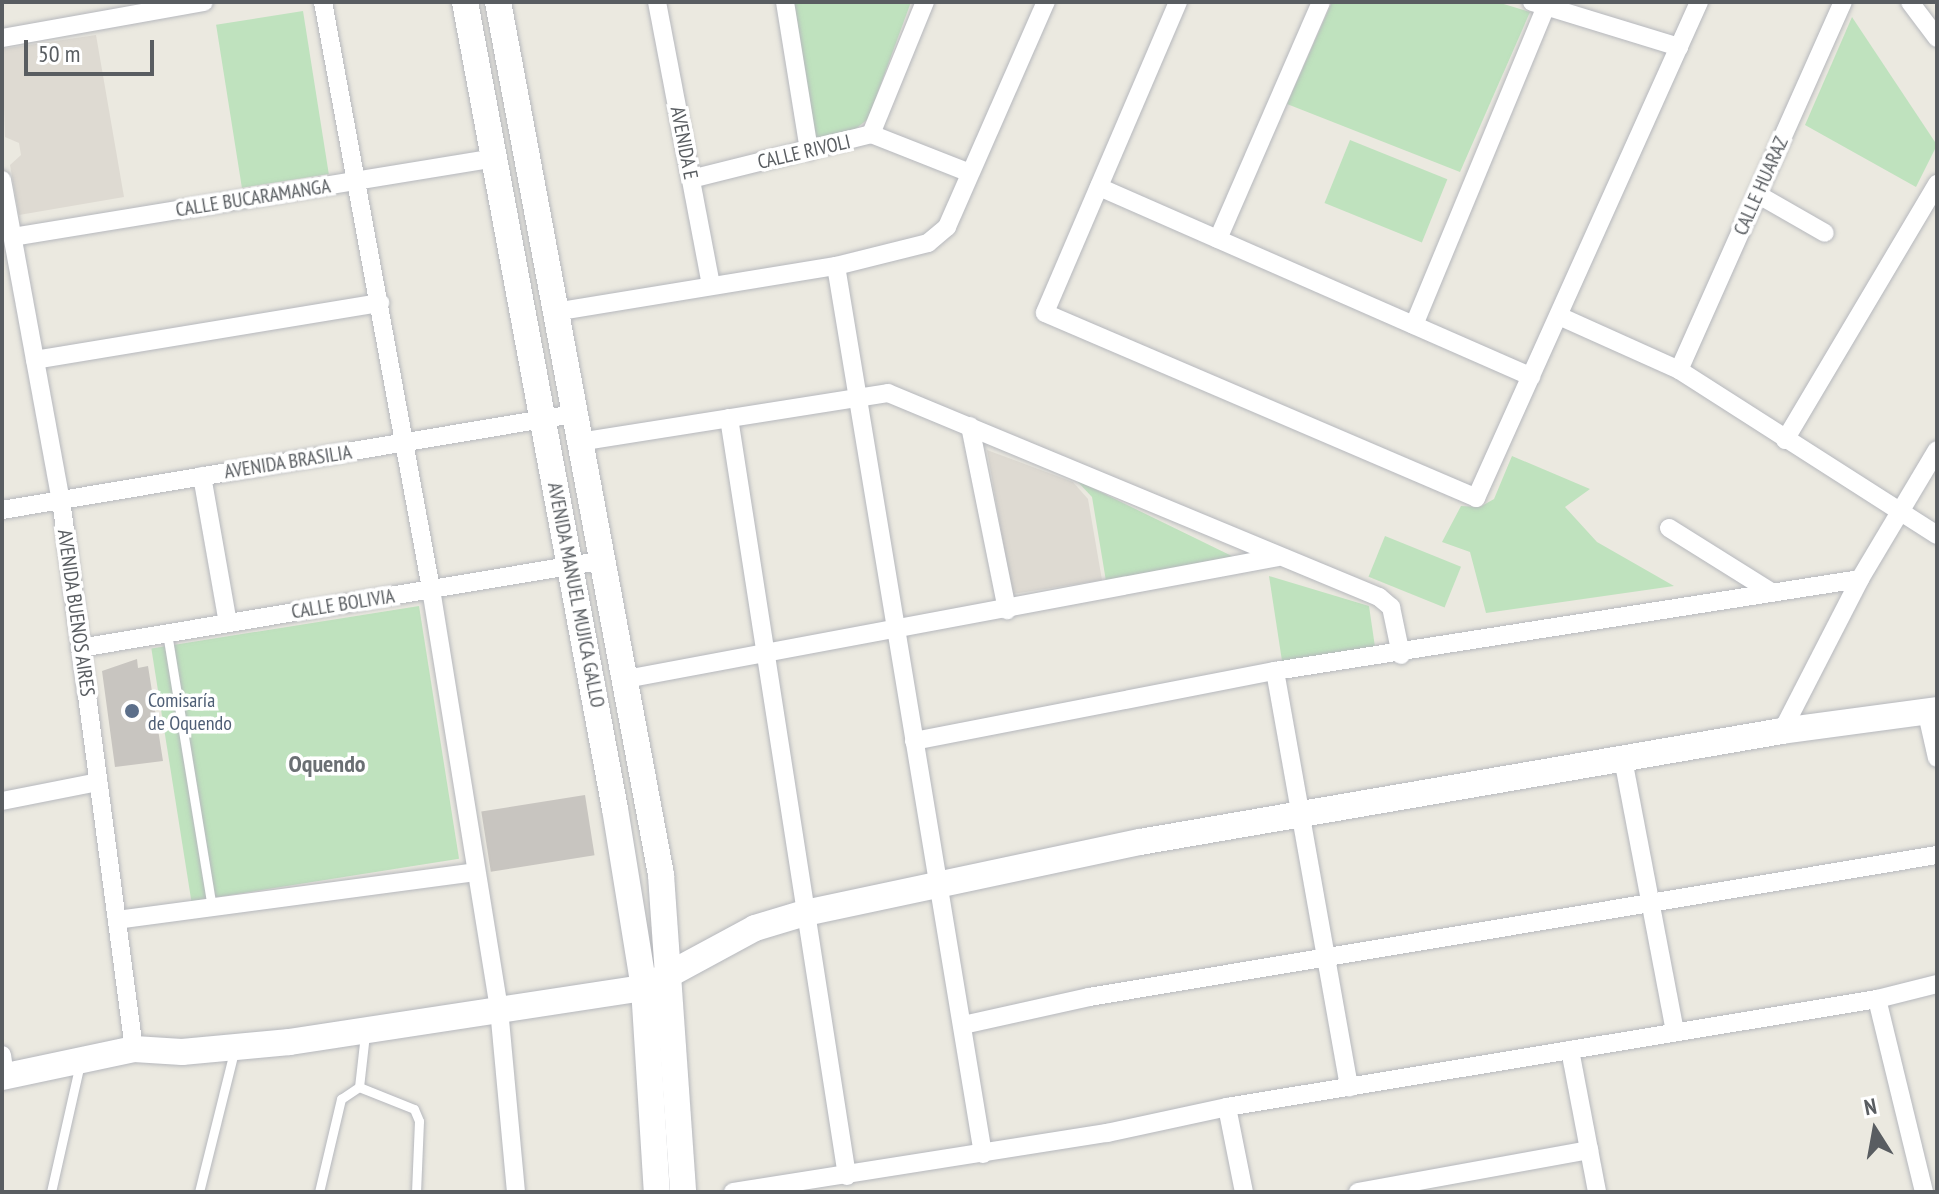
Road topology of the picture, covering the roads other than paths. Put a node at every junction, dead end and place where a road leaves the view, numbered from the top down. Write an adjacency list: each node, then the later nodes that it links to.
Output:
1 (204, 2): 15 (street)
2 (323, 2): 24 (street)
3 (465, 2): 20 (street, AVENIDA MANUEL MUJICA GALLO)
4 (498, 2): 35 (street, AVENIDA MANUEL MUJICA GALLO)
5 (657, 2): 22 (street, AVENIDA E)
6 (785, 2): 19 (street)
7 (925, 2): 18 (street, CALLE RIVOLI)
8 (1046, 2): 21 (street)
9 (1178, 2): 26 (street)
10 (1321, 2): 31 (street)
11 (1699, 2): 17 (street)
12 (1843, 2): 27 (street, CALLE HUARAZ)
13 (1910, 2): 16 (street)
14 (1539, 4): 17 (street); 37 (street)
15 (2, 38)
16 (1937, 38)
17 (1679, 47): 36 (street)
18 (871, 134): 19 (street, CALLE RIVOLI); 21 (street)
19 (809, 151): 22 (street, CALLE RIVOLI)
20 (493, 158): 24 (street, CALLE BUCARAMANGA); 44 (street, AVENIDA MANUEL MUJICA GALLO)
21 (970, 173): 32 (street)
22 (691, 179): 33 (street, AVENIDA E)
23 (2, 180): 28 (street, AVENIDA BUENOS AIRES)
24 (357, 181): 30 (street, CALLE BUCARAMANGA); 34 (street)
25 (1937, 184): 46 (street)
26 (1099, 187): 31 (street); 40 (street)
27 (1757, 194): 29 (street); 39 (street, CALLE HUARAZ)
28 (4, 199): 30 (street, AVENIDA BUENOS AIRES)
29 (1825, 233)
30 (13, 237): 38 (street, AVENIDA BUENOS AIRES)
31 (1218, 239): 37 (street)
32 (836, 266): 33 (street); 41 (street)
33 (711, 284): 35 (street)
34 (380, 303): 38 (street); 47 (street)
35 (555, 312): 42 (street, AVENIDA MANUEL MUJICA GALLO)
36 (1559, 316): 39 (street); 40 (street)
37 (1414, 325): 40 (street)
38 (35, 360): 51 (street, AVENIDA BUENOS AIRES)
39 (1679, 370): 46 (street)
40 (1531, 377)
41 (860, 394): 43 (street); 45 (street); 66 (street)
42 (573, 414): 44 (street, AVENIDA BRASILIA); 48 (street, AVENIDA MANUEL MUJICA GALLO)
43 (729, 418): 48 (street); 69 (street)
44 (542, 419): 47 (street, AVENIDA BRASILIA); 58 (street, AVENIDA MANUEL MUJICA GALLO)
45 (970, 426): 56 (street); 63 (street)
46 (1785, 440): 53 (street)
47 (407, 442): 50 (street, AVENIDA BRASILIA); 61 (street)
48 (579, 442): 57 (street, AVENIDA MANUEL MUJICA GALLO)
49 (1937, 450): 53 (street)
50 (202, 476): 51 (street, AVENIDA BRASILIA); 65 (street)
51 (61, 500): 52 (street, AVENIDA BRASILIA); 68 (street, AVENIDA BUENOS AIRES)
52 (2, 510)
53 (1898, 515): 55 (street); 59 (street)
54 (1669, 528): 62 (street)
55 (1937, 535)
56 (1278, 557): 63 (street); 70 (street)
57 (605, 560): 58 (street, CALLE BOLIVIA); 72 (street, AVENIDA MANUEL MUJICA GALLO)
58 (571, 566): 61 (street, CALLE BOLIVIA); 91 (street, AVENIDA MANUEL MUJICA GALLO)
59 (1860, 579): 60 (street); 64 (street)
60 (1820, 584): 62 (street); 64 (street)
61 (431, 589): 65 (street, CALLE BOLIVIA); 82 (street)
62 (1770, 591): 70 (street)
63 (1007, 610): 66 (street)
64 (1842, 613): 74 (street)
65 (228, 623): 67 (street, CALLE BOLIVIA)
66 (896, 631): 69 (street); 75 (street)
67 (167, 633): 68 (street, CALLE BOLIVIA); 85 (lane)
68 (80, 648): 78 (street, AVENIDA BUENOS AIRES)
69 (767, 653): 72 (street); 86 (street)
70 (1401, 655): 71 (street)
71 (1275, 671): 75 (street); 80 (street)
72 (626, 679): 89 (street, AVENIDA MANUEL MUJICA GALLO)
73 (1932, 712): 74 (street); 76 (street)
74 (1782, 731): 77 (street)
75 (914, 741): 83 (street)
76 (1937, 758)
77 (1623, 759): 80 (street); 84 (street)
78 (98, 782): 79 (street); 87 (street, AVENIDA BUENOS AIRES)
79 (2, 801)
80 (1303, 814): 83 (street); 88 (street)
81 (1937, 855): 84 (street)
82 (476, 872): 85 (street); 93 (street)
83 (939, 887): 86 (street); 94 (street)
84 (1649, 902): 88 (street); 96 (street)
85 (212, 907): 87 (street)
86 (805, 913): 89 (street); 107 (street)
87 (117, 920): 98 (street, AVENIDA BUENOS AIRES)
88 (1327, 960): 94 (street); 103 (street)
89 (671, 975): 91 (street); 116 (street, AVENIDA MANUEL MUJICA GALLO)
90 (1937, 984): 92 (street)
91 (644, 988): 93 (street); 115 (street, AVENIDA MANUEL MUJICA GALLO)
92 (1877, 999): 96 (street); 120 (street)
93 (499, 1009): 95 (street); 114 (street)
94 (963, 1025): 106 (street)
95 (366, 1030): 97 (street); 102 (lane)
96 (1675, 1032): 99 (street)
97 (235, 1047): 98 (street); 111 (lane)
98 (134, 1049): 100 (street)
99 (1570, 1050): 103 (street); 105 (street)
100 (80, 1060): 101 (street); 110 (lane)
101 (3, 1069)
102 (359, 1087): 112 (lane); 113 (lane)
103 (1349, 1087): 104 (street)
104 (1227, 1107): 106 (street); 118 (street)
105 (1589, 1150): 109 (street); 119 (street)
106 (983, 1154): 107 (street)
107 (847, 1176): 108 (street)
108 (819, 1186): 117 (street)
109 (1366, 1191)
110 (51, 1192)
111 (199, 1192)
112 (319, 1192)
113 (416, 1192)
114 (516, 1192)
115 (657, 1192)
116 (683, 1192)
117 (733, 1192)
118 (1244, 1192)
119 (1597, 1192)
120 (1924, 1192)

